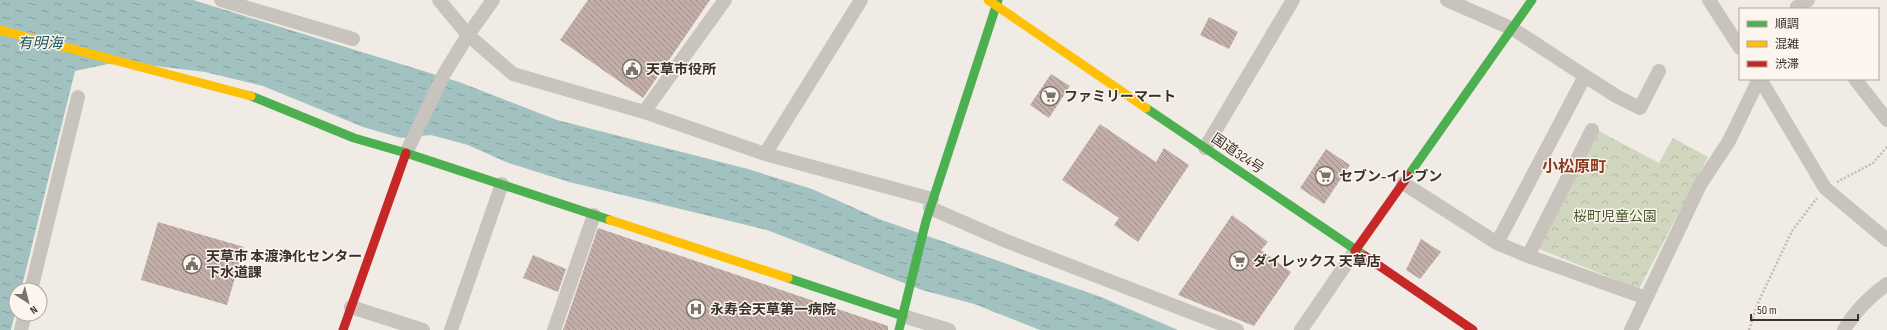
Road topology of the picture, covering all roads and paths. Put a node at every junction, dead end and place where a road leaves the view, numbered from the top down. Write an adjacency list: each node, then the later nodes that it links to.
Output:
1 (222, 0): 14 (street)
2 (440, 0): 13 (street)
3 (493, 0): 13 (street)
4 (725, 0): 22 (street)
5 (862, 0): 28 (street)
6 (1293, 0): 26 (street)
7 (1447, 0): 11 (street)
8 (1532, 0): 11 (main road)
9 (1709, 0): 15 (street)
10 (993, 2): 26 (main road, 国道324号); 32 (main road)
11 (1513, 29): 17 (street); 29 (main road)
12 (0, 30): 25 (main road)
13 (468, 34): 22 (street); 25 (street)
14 (353, 39)
15 (1739, 46)
16 (1659, 71): 17 (street)
17 (1586, 76): 35 (street)
18 (1760, 80): 40 (street)
19 (1761, 80): 31 (street)
20 (1856, 80): 23 (street)
21 (78, 97): 38 (street)
22 (644, 112): 28 (street)
23 (1887, 120)
24 (1592, 130): 37 (street)
25 (408, 148): 30 (main road); 41 (main road)
26 (1205, 148): 36 (main road, 国道324号)
27 (1887, 148): 31 (path)
28 (765, 154): 32 (street)
29 (1403, 183): 35 (street); 36 (main road)
30 (502, 184): 33 (main road); 45 (street)
31 (1825, 188): 34 (street); 52 (path)
32 (929, 210): 42 (main road); 48 (street)
33 (594, 215): 42 (main road); 46 (street)
34 (1887, 240)
35 (1497, 243): 37 (street)
36 (1355, 250): 49 (street); 50 (main road, 国道324号)
37 (1528, 256): 40 (street)
38 (33, 282)
39 (1887, 284): 53 (street)
40 (1646, 298): 51 (street)
41 (351, 307): 43 (main road); 44 (street)
42 (901, 323): 47 (street)
43 (343, 330)
44 (423, 330)
45 (451, 330)
46 (554, 330)
47 (949, 330)
48 (1237, 330)
49 (1301, 330)
50 (1473, 330)
51 (1631, 330)
52 (1749, 330)
53 (1844, 330)

